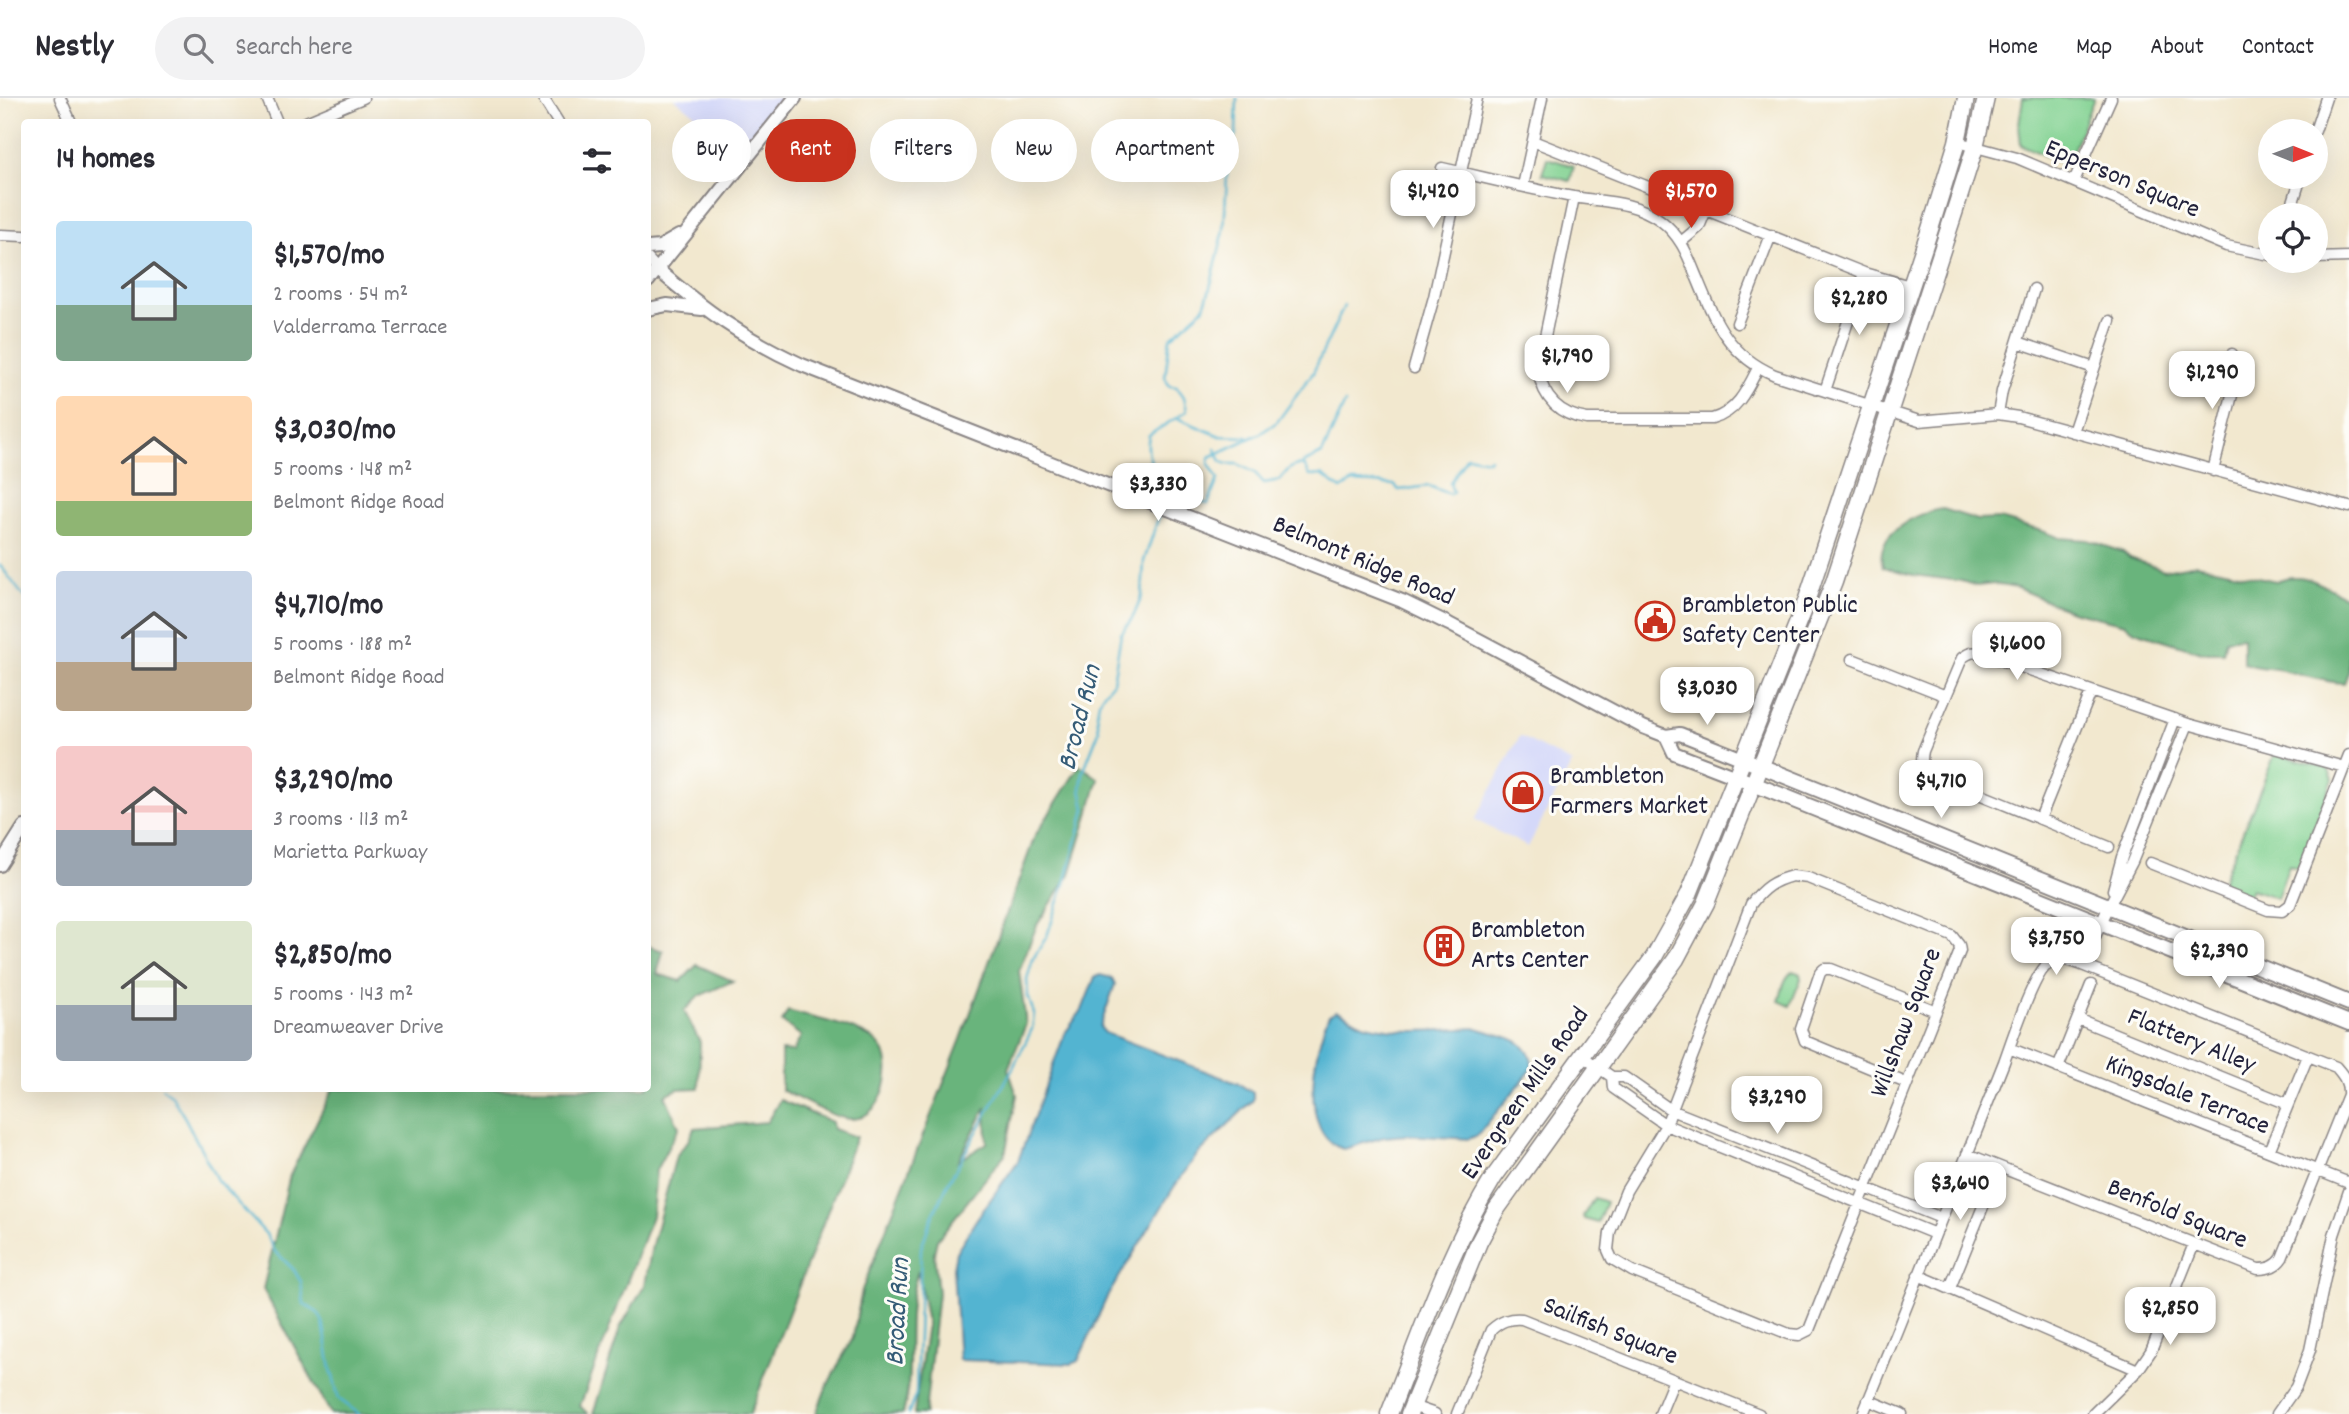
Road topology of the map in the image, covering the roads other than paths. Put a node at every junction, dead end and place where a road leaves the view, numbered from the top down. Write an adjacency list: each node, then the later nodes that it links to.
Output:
1 (60, 98): 12 (street)
2 (267, 98): 13 (street)
3 (363, 98): 14 (street)
4 (543, 98): 15 (street)
5 (795, 98): 26 (street)
6 (1477, 98): 21 (street)
7 (1542, 98): 17 (street)
8 (1966, 98): 18 (main road, Evergreen Mills Road)
9 (1986, 98): 19 (main road, Evergreen Mills Road)
10 (2111, 98): 22 (street)
11 (2326, 98): 16 (street)
12 (70, 119)
13 (276, 119)
14 (313, 119)
15 (556, 119)
16 (2319, 119)
17 (1533, 141): 23 (street); 25 (street)
18 (1957, 142): 19 (street, Epperson Square); 39 (main road, Evergreen Mills Road)
19 (1975, 147): 22 (street, Epperson Square); 52 (main road, Evergreen Mills Road)
20 (1442, 168): 21 (street)
21 (1461, 172): 23 (street); 47 (street)
22 (2074, 181): 32 (street, Epperson Square)
23 (1523, 186): 24 (street)
24 (1574, 197): 30 (street); 48 (street)
25 (1706, 210): 28 (street); 30 (street)
26 (688, 230): 31 (street); 36 (street)
27 (0, 235): 29 (street)
28 (1771, 235): 37 (street); 44 (street)
29 (21, 236)
30 (1681, 242): 48 (street)
31 (651, 248)
32 (2258, 253)
33 (2349, 257): 34 (street)
34 (2328, 258)
35 (651, 263): 36 (street)
36 (657, 270): 38 (street); 42 (street, Belmont Ridge Road)
37 (1864, 273): 39 (street); 50 (street)
38 (651, 277)
39 (1910, 286): 51 (main road, Evergreen Mills Road)
40 (2034, 289): 45 (street)
41 (651, 308): 42 (street)
42 (704, 310): 62 (street, Belmont Ridge Road)
43 (2110, 321): 49 (street)
44 (1737, 323)
45 (2018, 342): 49 (street); 53 (street)
46 (2232, 354): 55 (street)
47 (1414, 368)
48 (1758, 368): 50 (street)
49 (2094, 368): 54 (street)
50 (1825, 391): 51 (street)
51 (1871, 406): 52 (street); 64 (main road, Evergreen Mills Road)
52 (1889, 412): 53 (street); 65 (main road, Evergreen Mills Road)
53 (1998, 414): 54 (street)
54 (2073, 432): 55 (street)
55 (2213, 471): 56 (street)
56 (2348, 504)
57 (1852, 659): 59 (street)
58 (2091, 692): 59 (street); 60 (street); 69 (street)
59 (1946, 696): 69 (street)
60 (2175, 719): 61 (street); 74 (street)
61 (2188, 724): 66 (street); 74 (street)
62 (1666, 736): 64 (street, Belmont Ridge Road); 67 (street, Belmont Ridge Road)
63 (2349, 754): 66 (street)
64 (1743, 759): 65 (main road, Belmont Ridge Road); 67 (main road, Evergreen Mills Road)
65 (1761, 766): 68 (main road, Evergreen Mills Road); 74 (main road, Belmont Ridge Road)
66 (2344, 767): 72 (street)
67 (1736, 777): 68 (main road, Belmont Ridge Road); 83 (main road, Evergreen Mills Road)
68 (1754, 783): 75 (main road, Belmont Ridge Road); 85 (main road, Evergreen Mills Road)
69 (2040, 818): 71 (street)
70 (21, 832): 73 (street)
71 (2109, 847)
72 (2150, 863)
73 (0, 865)
74 (2109, 906): 75 (street); 78 (main road, Belmont Ridge Road)
75 (2101, 924): 76 (street); 81 (main road, Belmont Ridge Road)
76 (2082, 965): 82 (street, Benfold Square); 84 (street, Benfold Square)
77 (2091, 985): 80 (street)
78 (2349, 1003)
79 (1936, 1011): 88 (street, Willshaw Square); 88 (street); 90 (street, Willshaw Square)
80 (2078, 1019): 86 (street); 89 (street, Flattery Alley)
81 (2349, 1023)
82 (2009, 1048): 86 (street, Kingsdale Terrace); 93 (street, Benfold Square)
83 (1582, 1055): 85 (street); 109 (main road, Evergreen Mills Road)
84 (2308, 1056): 89 (street); 95 (street, Benfold Square)
85 (1598, 1067): 87 (street); 108 (main road, Evergreen Mills Road)
86 (2058, 1068): 92 (street, Kingsdale Terrace)
87 (1612, 1077): 90 (street); 91 (street)
88 (1906, 1083): 97 (street, Willshaw Square)
89 (2288, 1104): 92 (street)
90 (1671, 1110): 91 (street, Willshaw Square); 97 (street)
91 (1666, 1125): 99 (street); 99 (street, Willshaw Square)
92 (2269, 1152): 95 (street, Kingsdale Terrace)
93 (1967, 1154): 94 (street, Benfold Square); 100 (street, Benfold Square)
94 (1999, 1167): 102 (street, Benfold Square); 104 (street)
95 (2318, 1171): 96 (street, Kingsdale Terrace); 102 (street, Benfold Square)
96 (2349, 1183)
97 (1865, 1189): 99 (street, Willshaw Square); 100 (street)
98 (2349, 1191): 117 (street)
99 (1859, 1203): 101 (street)
100 (1941, 1218): 101 (street, Benfold Square)
101 (1935, 1234): 103 (street, Benfold Square)
102 (2194, 1244): 105 (street)
103 (1918, 1275): 104 (street); 107 (street, Benfold Square)
104 (1950, 1288): 105 (street)
105 (2138, 1370): 116 (street)
106 (1674, 1380): 111 (street, Sailfish Square); 112 (street); 113 (street, Sailfish Square)
107 (1868, 1401): 114 (street, Benfold Square); 115 (street)
108 (1410, 1410): 110 (street)
109 (1388, 1414)
110 (1435, 1414)
111 (1457, 1414)
112 (1660, 1414)
113 (1759, 1414)
114 (1863, 1414)
115 (1902, 1414)
116 (2092, 1414)
117 (2277, 1414)

